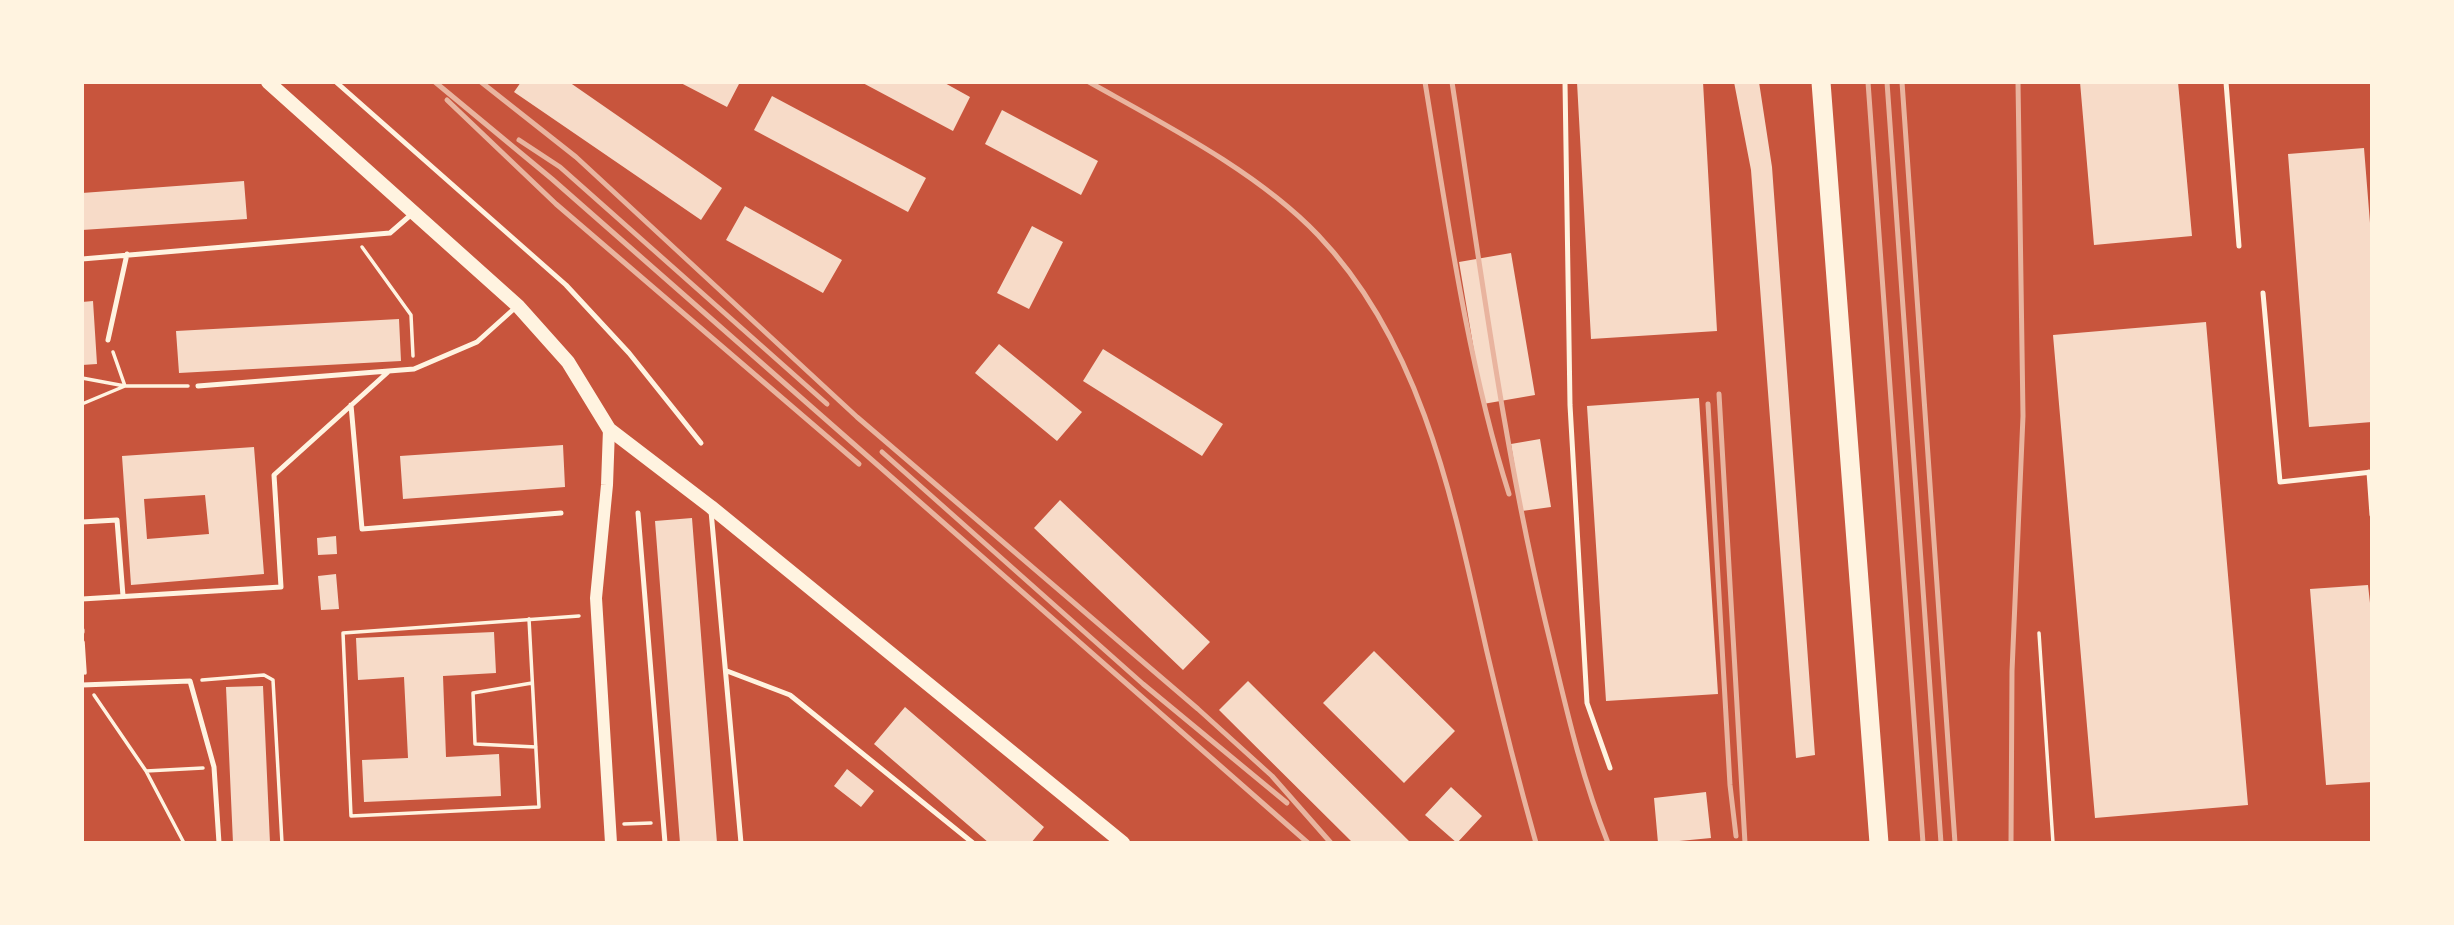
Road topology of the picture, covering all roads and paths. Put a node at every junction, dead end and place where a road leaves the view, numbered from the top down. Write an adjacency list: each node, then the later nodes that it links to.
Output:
1 (268, 82): 6 (main road)
2 (336, 82): 22 (lane)
3 (1565, 82): 41 (lane)
4 (1821, 82): 51 (highway)
5 (2226, 82): 8 (lane)
6 (415, 211): 7 (lane); 12 (main road)
7 (354, 236): 9 (lane); 14 (path)
8 (2239, 246)
9 (127, 254): 10 (lane); 13 (lane)
10 (82, 259)
11 (2263, 293): 23 (lane)
12 (518, 306): 14 (lane); 21 (main road)
13 (108, 340): 17 (path)
14 (414, 369): 15 (lane)
15 (388, 372): 18 (lane); 20 (lane)
16 (82, 378): 17 (path)
17 (125, 386): 18 (path); 19 (path)
18 (198, 386)
19 (82, 404)
20 (351, 405): 25 (lane); 29 (lane)
21 (608, 429): 24 (main road); 46 (street)
22 (701, 443)
23 (2371, 472): 27 (lane)
24 (711, 507): 35 (lane); 50 (main road)
25 (561, 513)
26 (638, 513): 47 (lane)
27 (2372, 515)
28 (82, 522): 29 (lane)
29 (123, 596): 30 (lane)
30 (82, 599)
31 (579, 616): 32 (path)
32 (528, 619): 37 (path); 39 (path)
33 (82, 631): 38 (path)
34 (2039, 633): 52 (path)
35 (727, 671): 48 (lane); 49 (lane)
36 (190, 681): 38 (lane); 40 (lane); 45 (path)
37 (532, 683): 39 (path); 39 (path)
38 (84, 685): 42 (path)
39 (536, 747)
40 (214, 767): 42 (path); 44 (lane)
41 (1610, 768)
42 (146, 771): 43 (path)
43 (184, 843)
44 (219, 843)
45 (282, 843)
46 (611, 843)
47 (666, 843)
48 (741, 843)
49 (974, 843)
50 (1123, 843)
51 (1879, 843)
52 (2053, 843)

